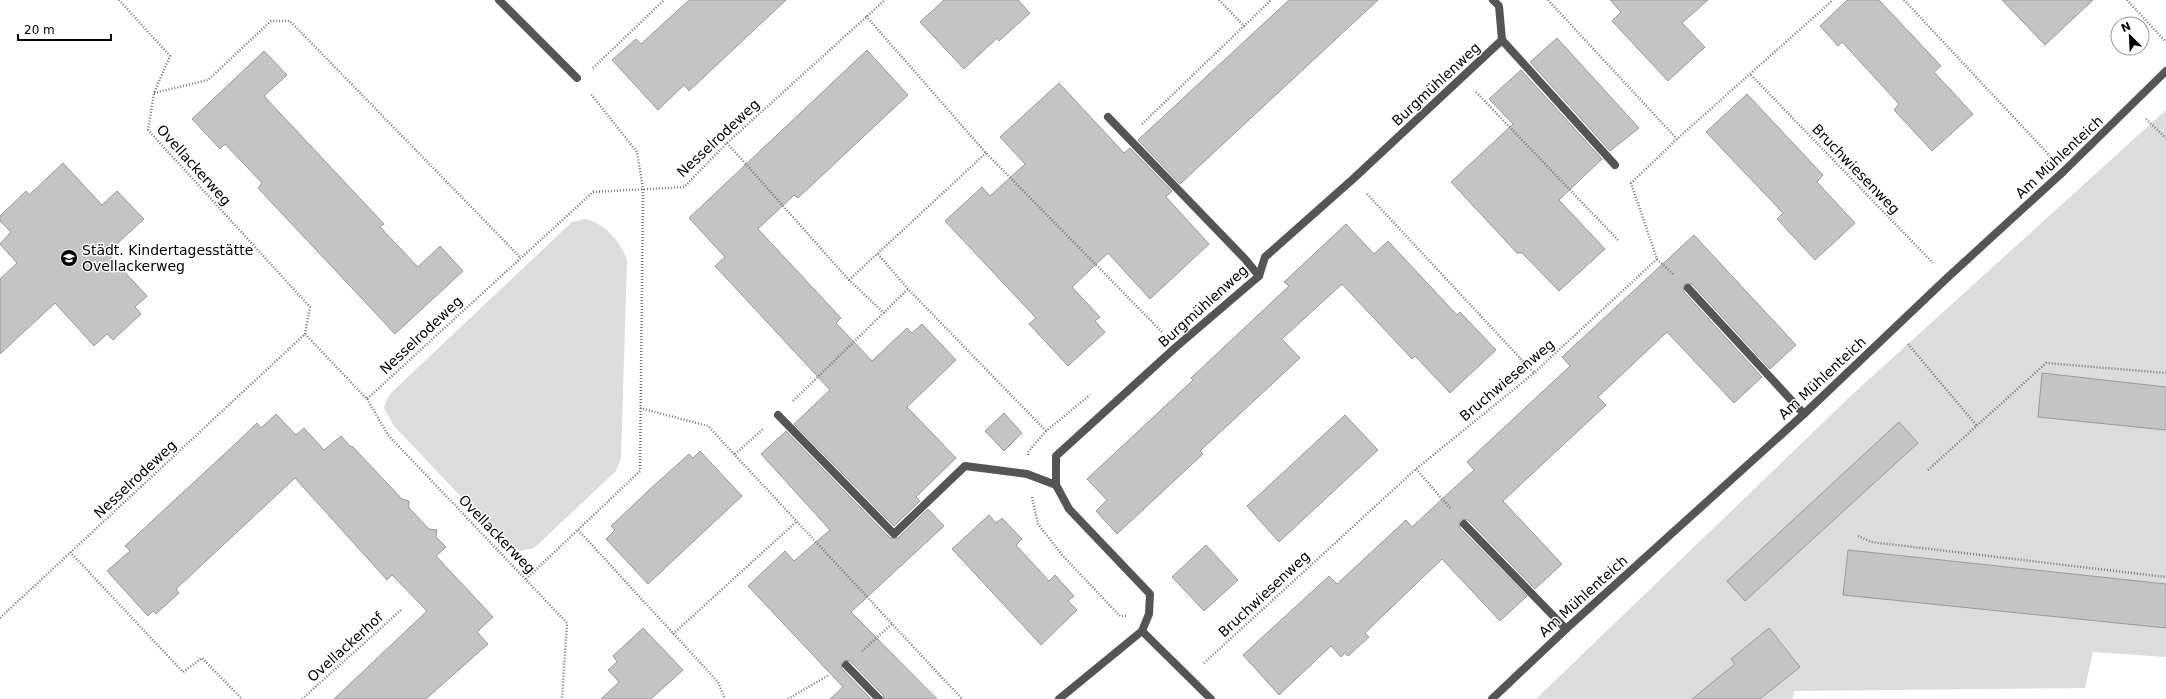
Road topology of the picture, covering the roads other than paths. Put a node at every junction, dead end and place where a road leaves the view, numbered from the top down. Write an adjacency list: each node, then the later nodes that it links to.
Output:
1 (499, 0): 5 (street)
2 (1493, 0): 3 (street)
3 (1502, 40): 7 (street); 8 (street, Burgmühlenweg)
4 (2166, 71): 10 (street, Am Mühlenteich)
5 (579, 79)
6 (1108, 117): 8 (street)
7 (1615, 165)
8 (1259, 276): 12 (street, Burgmühlenweg)
9 (1688, 288): 10 (street)
10 (1804, 414): 14 (street, Am Mühlenteich)
11 (778, 415): 12 (street)
12 (1056, 485): 15 (street, Burgmühlenweg)
13 (1464, 524): 14 (street)
14 (1566, 629): 20 (street, Am Mühlenteich)
15 (1142, 631): 18 (street, Burgmühlenweg); 19 (street)
16 (846, 665): 17 (street)
17 (879, 699)
18 (1059, 699)
19 (1211, 699)
20 (1492, 699)

